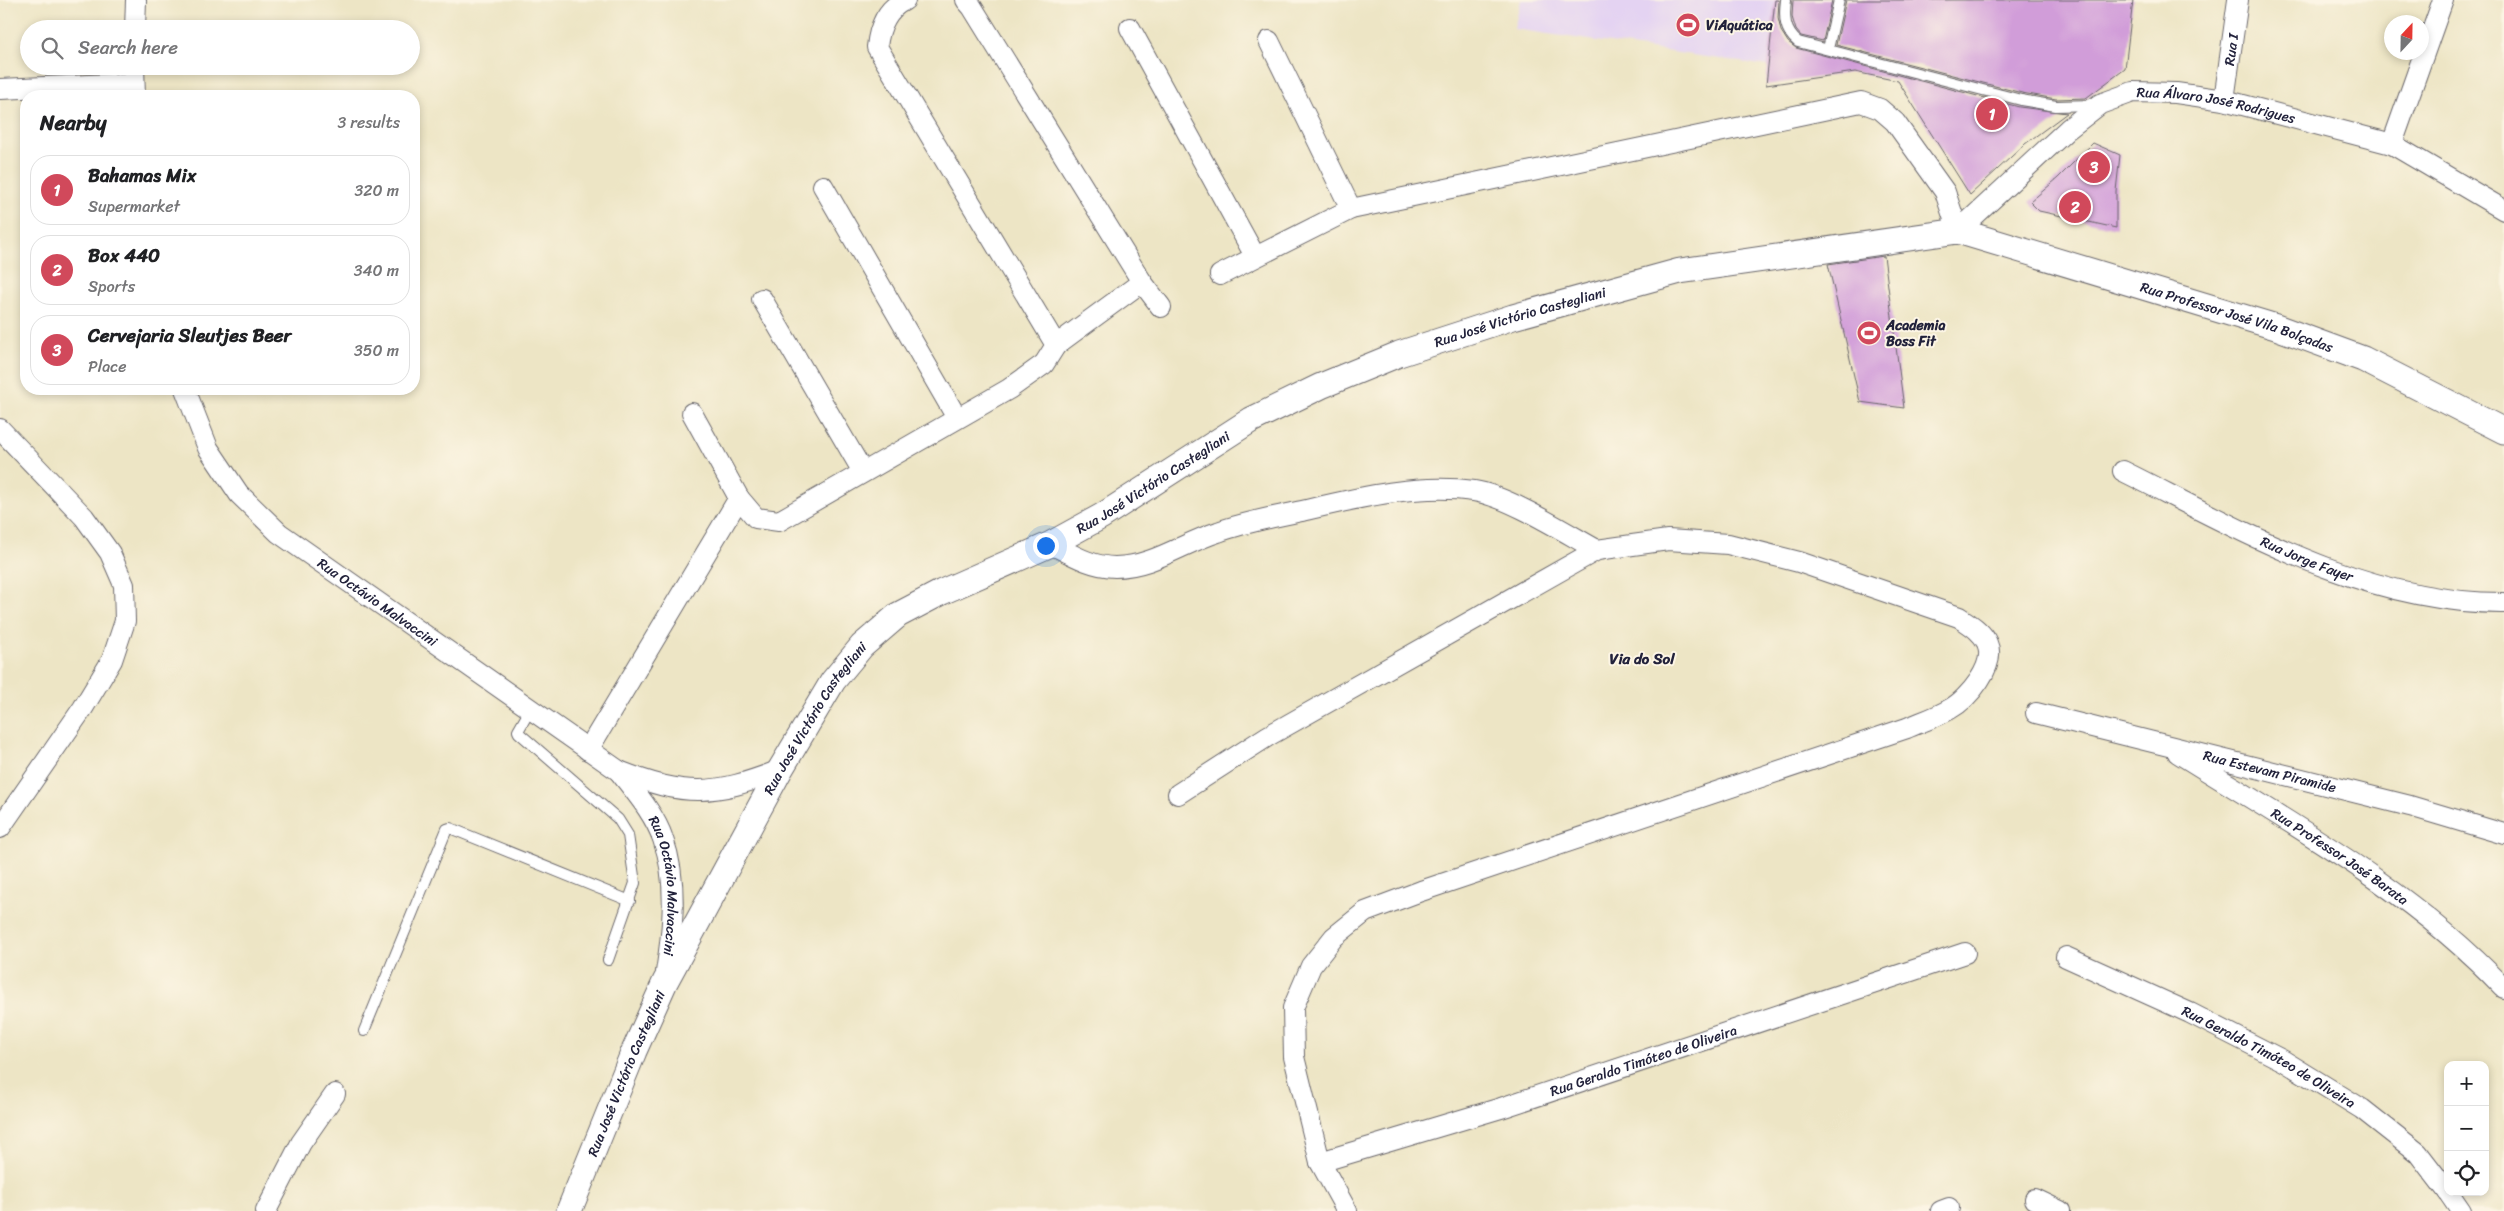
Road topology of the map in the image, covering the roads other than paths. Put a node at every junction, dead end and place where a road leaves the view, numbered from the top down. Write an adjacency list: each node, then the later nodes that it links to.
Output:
1 (136, 0): 8 (street)
2 (904, 0): 26 (street)
3 (966, 0): 23 (street)
4 (1786, 0): 11 (lane)
5 (1839, 0): 11 (lane)
6 (2238, 0): 14 (street, Rua I)
7 (2443, 0): 16 (street)
8 (135, 20)
9 (1130, 28): 21 (street)
10 (1269, 42): 18 (street)
11 (1828, 49): 15 (lane)
12 (135, 82): 13 (street)
13 (0, 89)
14 (2224, 100): 15 (street, Rua Álvaro José Rodrigues); 16 (street, Rua Álvaro José Rodrigues)
15 (2100, 104): 20 (street, Rua Álvaro José Rodrigues)
16 (2392, 144): 19 (street, Rua Álvaro José Rodrigues)
17 (823, 186): 29 (street)
18 (1351, 209): 20 (street); 21 (street)
19 (2504, 210)
20 (1958, 231): 31 (street, Rua Professor José Vila Bolçadas); 35 (street, Rua José Victório Castegliani)
21 (1255, 256): 22 (street)
22 (1220, 275)
23 (1142, 282): 25 (street); 26 (street)
24 (762, 299): 33 (street)
25 (1161, 307)
26 (1056, 345): 29 (street)
27 (186, 395): 38 (street, Rua Octávio Malvaccini)
28 (692, 413): 34 (street)
29 (957, 418): 33 (street)
30 (0, 429): 45 (street)
31 (2504, 431)
32 (2123, 471): 37 (street, Rua Jorge Fayer)
33 (864, 472): 34 (street)
34 (739, 498): 41 (street)
35 (1051, 544): 36 (street); 42 (street, Rua José Victório Castegliani)
36 (1597, 550): 44 (street); 55 (street)
37 (2504, 603)
38 (530, 710): 41 (street, Rua Octávio Malvaccini); 47 (lane)
39 (2036, 713): 40 (street, Rua Estevam Piramide)
40 (2162, 744): 46 (street, Rua Estevam Piramide); 52 (street, Rua Professor José Barata)
41 (588, 750): 43 (street, Rua Octávio Malvaccini)
42 (780, 770): 43 (street, Rua Octávio Malvaccini); 51 (street, Rua José Victório Castegliani)
43 (619, 771): 51 (street, Rua Octávio Malvaccini)
44 (1178, 794)
45 (0, 828)
46 (2504, 834)
47 (630, 901): 50 (lane); 53 (lane)
48 (1965, 952): 55 (street, Rua Geraldo Timóteo de Oliveira)
49 (2066, 957): 56 (street, Rua Geraldo Timóteo de Oliveira)
50 (608, 960)
51 (665, 982): 60 (street, Rua José Victório Castegliani)
52 (2504, 988)
53 (364, 1031)
54 (336, 1094): 59 (street)
55 (1320, 1162): 61 (street)
56 (2444, 1187)
57 (2451, 1196): 63 (street, Rua Geraldo Timóteo de Oliveira)
58 (2035, 1199): 62 (street)
59 (266, 1211)
60 (569, 1211)
61 (1347, 1211)
62 (2060, 1211)
63 (2461, 1211)

